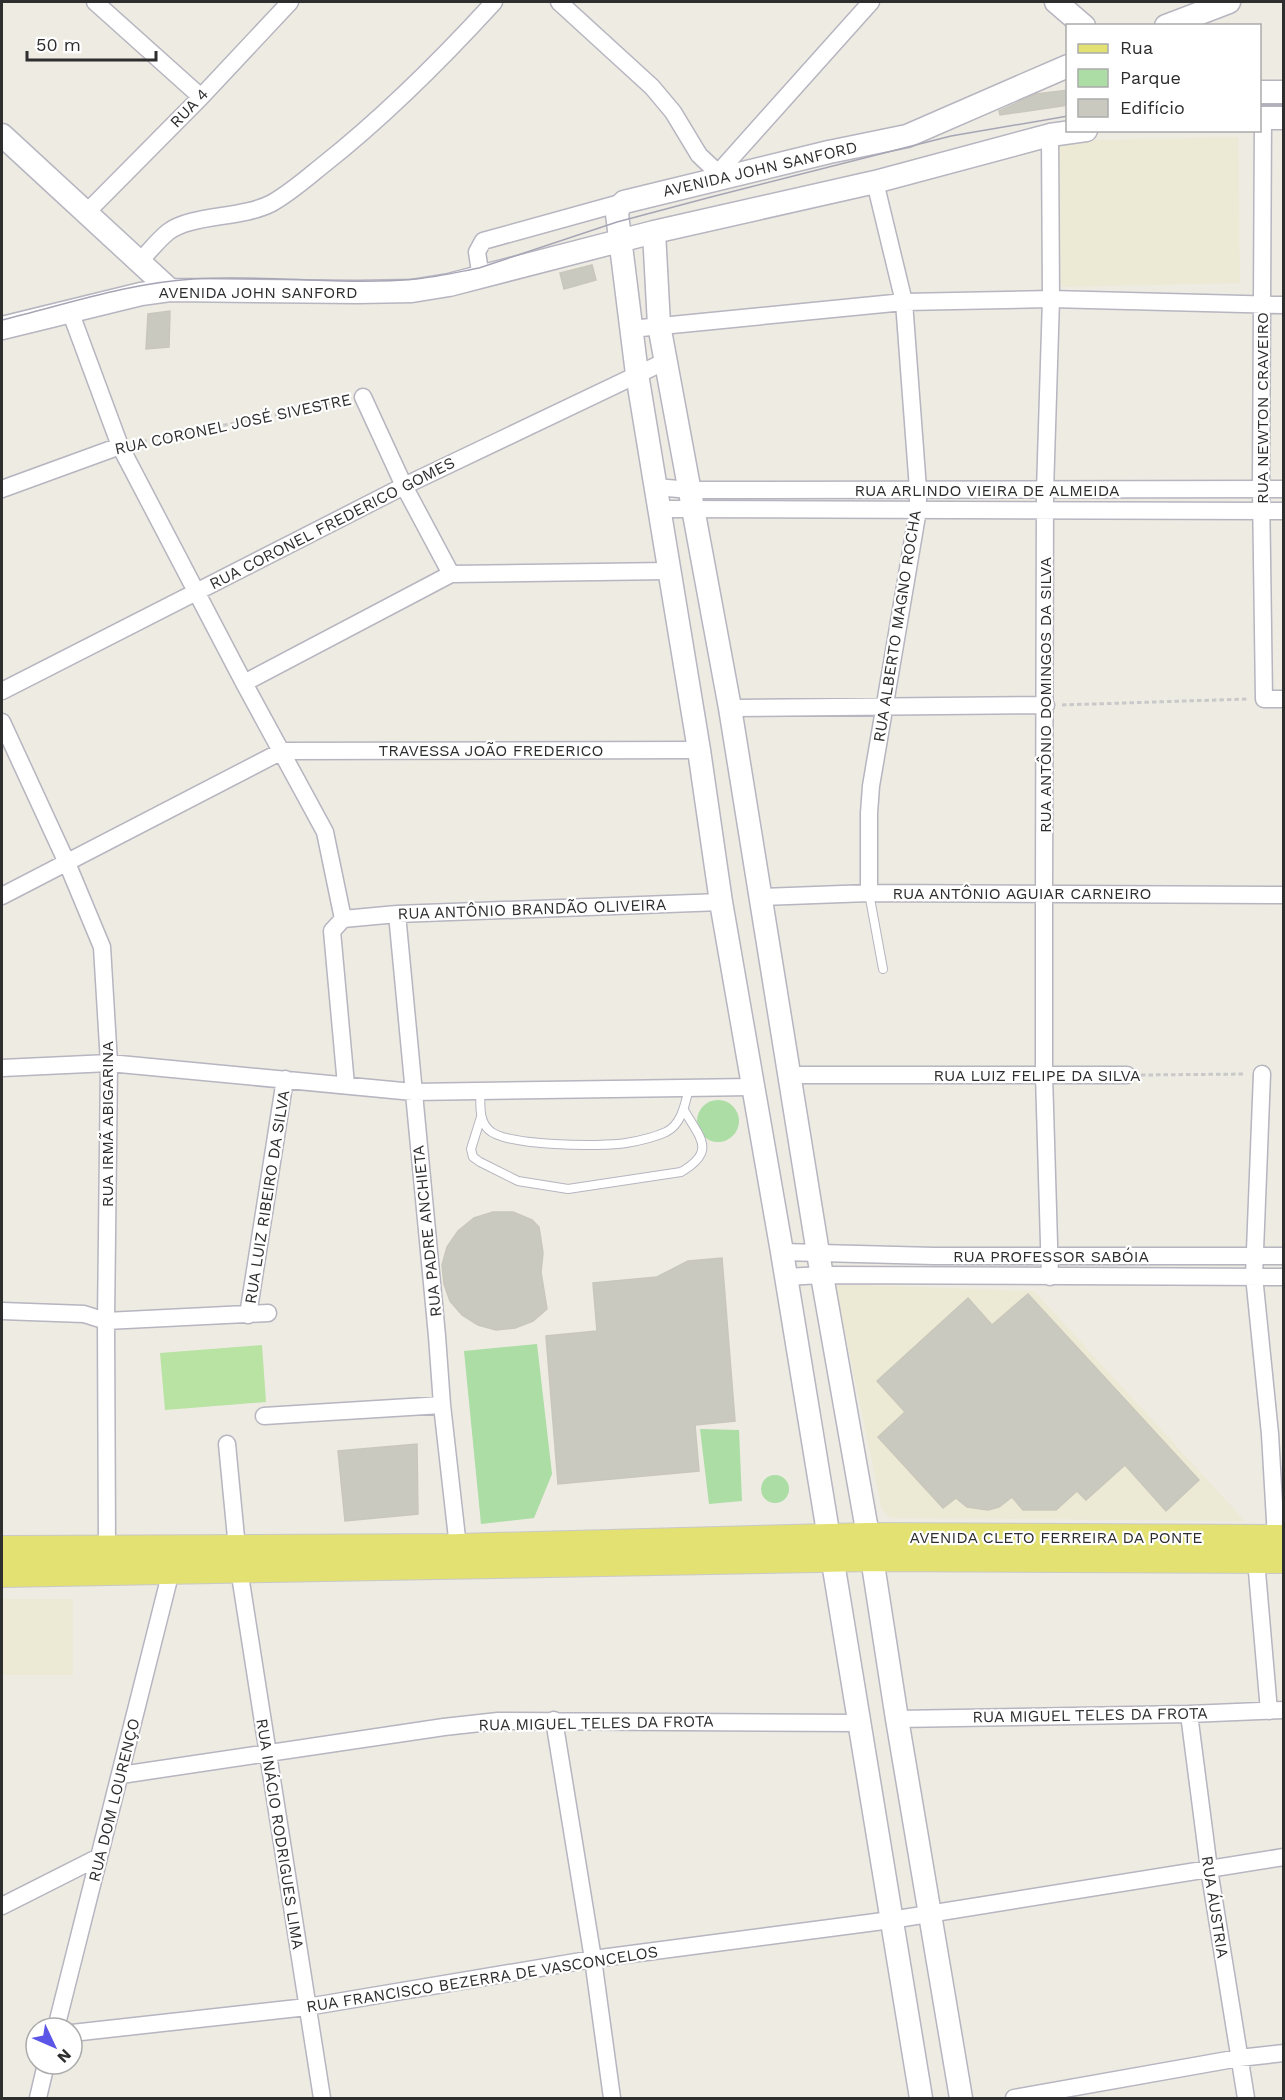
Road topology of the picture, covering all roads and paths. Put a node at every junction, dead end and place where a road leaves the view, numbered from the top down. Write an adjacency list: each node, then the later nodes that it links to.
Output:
1 (95, 2): 13 (street)
2 (290, 2): 13 (street, RUA 4)
3 (494, 2): 25 (street)
4 (559, 2): 19 (street)
5 (871, 2): 19 (street)
6 (1056, 2): 8 (main road)
7 (1229, 2): 9 (main road)
8 (1082, 24)
9 (1171, 24)
10 (1066, 67): 19 (main road, AVENIDA JOHN SANFORD)
11 (1261, 92): 12 (main road)
12 (1284, 92)
13 (201, 97): 22 (street, RUA 4)
14 (1269, 118): 30 (street, RUA NEWTON CRAVEIRO)
15 (1072, 132): 17 (main road, AVENIDA JOHN SANFORD)
16 (2, 135): 18 (main road)
17 (1050, 135): 20 (main road, AVENIDA JOHN SANFORD); 28 (street, RUA ANTÔNIO DOMINGOS DA SILVA)
18 (10, 152): 22 (main road)
19 (715, 177): 21 (main road, AVENIDA JOHN SANFORD)
20 (875, 182): 23 (main road, AVENIDA JOHN SANFORD); 29 (street, RUA ALBERTO MAGNO ROCHA)
21 (624, 202): 24 (main road); 26 (street, AVENIDA JOHN SANFORD)
22 (86, 213): 25 (main road)
23 (654, 232): 24 (main road, AVENIDA JOHN SANFORD); 33 (main road)
24 (620, 242): 26 (main road, AVENIDA JOHN SANFORD); 35 (main road)
25 (139, 262): 27 (main road)
26 (481, 278): 27 (main road, AVENIDA JOHN SANFORD)
27 (170, 290): 32 (main road, AVENIDA JOHN SANFORD)
28 (1051, 299): 29 (street); 30 (street); 45 (street, RUA ANTÔNIO DOMINGOS DA SILVA)
29 (903, 302): 33 (street); 42 (street, RUA ALBERTO MAGNO ROCHA)
30 (1263, 304): 31 (street); 43 (street, RUA NEWTON CRAVEIRO)
31 (1284, 305)
32 (70, 311): 34 (main road, AVENIDA JOHN SANFORD); 39 (street)
33 (659, 325): 35 (street); 36 (main road)
34 (2, 328)
35 (631, 329): 37 (main road)
36 (666, 361): 37 (street, RUA CORONEL FREDERICO GOMES); 47 (main road)
37 (637, 374): 40 (street, RUA CORONEL FREDERICO GOMES); 46 (main road)
38 (363, 397): 39 (path, RUA CORONEL JOSÉ SIVESTRE); 40 (street)
39 (120, 446): 41 (street, RUA CORONEL JOSÉ SIVESTRE); 54 (street)
40 (404, 486): 53 (street); 54 (street, RUA CORONEL FREDERICO GOMES)
41 (2, 489)
42 (918, 489): 45 (street, RUA ARLINDO VIEIRA DE ALMEIDA); 47 (street, RUA ARLINDO VIEIRA DE ALMEIDA); 49 (street, RUA ALBERTO MAGNO ROCHA)
43 (1261, 489): 44 (street, RUA ARLINDO VIEIRA DE ALMEIDA); 45 (street, RUA ARLINDO VIEIRA DE ALMEIDA); 50 (street, RUA NEWTON CRAVEIRO)
44 (1284, 489)
45 (1045, 491): 48 (street, RUA ANTÔNIO DOMINGOS DA SILVA)
46 (657, 498): 47 (street); 52 (main road)
47 (692, 500): 49 (street, RUA ARLINDO VIEIRA DE ALMEIDA); 61 (main road)
48 (1045, 509): 49 (street, RUA ARLINDO VIEIRA DE ALMEIDA); 50 (street, RUA ARLINDO VIEIRA DE ALMEIDA); 59 (street, RUA ANTÔNIO DOMINGOS DA SILVA)
49 (918, 510): 60 (street, RUA ALBERTO MAGNO ROCHA)
50 (1262, 511): 51 (street, RUA ARLINDO VIEIRA DE ALMEIDA); 57 (street, RUA NEWTON CRAVEIRO)
51 (1284, 511)
52 (668, 571): 53 (street); 63 (main road)
53 (451, 574): 55 (street)
54 (196, 591): 55 (street); 56 (street, RUA CORONEL FREDERICO GOMES)
55 (244, 683): 64 (street)
56 (2, 691)
57 (1264, 699): 58 (street); 59 (path)
58 (1284, 699)
59 (1046, 705): 60 (street); 67 (street, RUA ANTÔNIO DOMINGOS DA SILVA)
60 (883, 707): 61 (street); 66 (street, RUA ALBERTO MAGNO ROCHA)
61 (730, 708): 70 (main road)
62 (2, 722): 65 (street, RUA IRMÃ ABIGARINA)
63 (699, 750): 64 (street, TRAVESSA JOÃO FREDERICO); 71 (main road)
64 (282, 751): 65 (street); 73 (street)
65 (67, 863): 69 (street); 77 (street, RUA IRMÃ ABIGARINA)
66 (869, 893): 67 (street, RUA ANTÔNIO AGUIAR CARNEIRO); 70 (street, RUA ANTÔNIO AGUIAR CARNEIRO); 76 (lane)
67 (1044, 893): 68 (street, RUA ANTÔNIO AGUIAR CARNEIRO); 81 (street, RUA ANTÔNIO DOMINGOS DA SILVA)
68 (1284, 895)
69 (2, 896)
70 (760, 897): 74 (main road)
71 (721, 902): 72 (street, RUA ANTÔNIO BRANDÃO OLIVEIRA); 75 (main road)
72 (397, 914): 73 (street, RUA ANTÔNIO BRANDÃO OLIVEIRA); 88 (street, RUA PADRE ANCHIETA)
73 (343, 919): 84 (street)
74 (770, 956): 75 (main road); 80 (main road)
75 (733, 962): 85 (main road)
76 (883, 969)
77 (109, 1063): 78 (street); 83 (street); 106 (street, RUA IRMÃ ABIGARINA)
78 (2, 1068)
79 (1262, 1074): 82 (path, RUA LUIZ FELIPE DA SILVA); 94 (street)
80 (790, 1075): 81 (street, RUA LUIZ FELIPE DA SILVA); 92 (main road)
81 (1044, 1075): 82 (street, RUA LUIZ FELIPE DA SILVA); 93 (street, RUA ANTÔNIO DOMINGOS DA SILVA)
82 (1127, 1075)
83 (285, 1079): 84 (street); 105 (street, RUA LUIZ RIBEIRO DA SILVA)
84 (346, 1085): 88 (street)
85 (752, 1087): 86 (street); 91 (main road)
86 (689, 1088): 87 (street); 89 (lane)
87 (480, 1090): 88 (street); 90 (lane)
88 (413, 1092): 107 (street, RUA PADRE ANCHIETA)
89 (684, 1110): 90 (lane); 90 (lane)
90 (481, 1117)
91 (782, 1252): 92 (street, RUA PROFESSOR SABÓIA); 100 (main road)
92 (818, 1252): 93 (street, RUA PROFESSOR SABÓIA); 97 (main road)
93 (1050, 1255): 96 (street, RUA PROFESSOR SABÓIA); 98 (street, RUA ANTÔNIO DOMINGOS DA SILVA)
94 (1254, 1255): 95 (street, RUA PROFESSOR SABÓIA); 96 (street, RUA PROFESSOR SABÓIA); 99 (street)
95 (1284, 1256)
96 (1186, 1257): 101 (street)
97 (822, 1275): 98 (street, RUA PROFESSOR SABÓIA); 100 (street, RUA PROFESSOR SABÓIA); 113 (main road)
98 (1050, 1276): 101 (street, RUA PROFESSOR SABÓIA)
99 (1254, 1276): 101 (street, RUA PROFESSOR SABÓIA); 102 (street, RUA PROFESSOR SABÓIA); 109 (street)
100 (786, 1277): 116 (main road)
101 (1185, 1277)
102 (1284, 1277)
103 (2, 1311): 106 (street)
104 (268, 1313): 105 (street)
105 (248, 1315): 106 (street)
106 (106, 1321): 114 (street, RUA IRMÃ ABIGARINA)
107 (442, 1405): 108 (street); 112 (street, RUA PADRE ANCHIETA)
108 (264, 1416)
109 (1277, 1434): 111 (street)
110 (227, 1444): 117 (street, RUA INÁCIO RODRIGUES LIMA)
111 (1281, 1545): 113 (main road, AVENIDA CLETO FERREIRA DA PONTE); 119 (main road, AVENIDA CLETO FERREIRA DA PONTE)
112 (458, 1547): 116 (main road); 117 (main road)
113 (870, 1547): 116 (main road, AVENIDA CLETO FERREIRA DA PONTE); 119 (main road, AVENIDA CLETO FERREIRA DA PONTE); 123 (main road)
114 (107, 1548): 115 (main road); 118 (main road)
115 (2, 1549)
116 (830, 1549): 117 (main road); 125 (main road)
117 (238, 1558): 118 (main road); 126 (street, RUA INÁCIO RODRIGUES LIMA)
118 (171, 1560): 120 (main road); 127 (street, RUA DOM LOURENÇO)
119 (1256, 1560): 121 (street)
120 (2, 1574)
121 (1276, 1711): 122 (street, RUA MIGUEL TELES DA FROTA)
122 (1190, 1714): 123 (street, RUA MIGUEL TELES DA FROTA); 130 (street, RUA ÁUSTRIA)
123 (897, 1719): 132 (main road)
124 (554, 1720): 125 (street, RUA MIGUEL TELES DA FROTA); 126 (street, RUA MIGUEL TELES DA FROTA); 134 (street)
125 (859, 1723): 133 (main road)
126 (268, 1754): 127 (street, RUA MIGUEL TELES DA FROTA); 135 (street, RUA INÁCIO RODRIGUES LIMA)
127 (121, 1775): 128 (street, RUA DOM LOURENÇO)
128 (99, 1857): 131 (street); 136 (street, RUA DOM LOURENÇO)
129 (1284, 1857): 130 (street)
130 (1209, 1869): 132 (street); 139 (street, RUA ÁUSTRIA)
131 (2, 1906)
132 (928, 1913): 133 (street, RUA FRANCISCO BEZERRA DE VASCONCELOS); 145 (main road)
133 (891, 1920): 134 (street, RUA FRANCISCO BEZERRA DE VASCONCELOS); 144 (main road)
134 (592, 1959): 135 (street, RUA FRANCISCO BEZERRA DE VASCONCELOS); 143 (street)
135 (307, 2007): 137 (street, RUA FRANCISCO BEZERRA DE VASCONCELOS); 142 (street, RUA INÁCIO RODRIGUES LIMA)
136 (59, 2016)
137 (84, 2032)
138 (1284, 2054): 139 (street)
139 (1239, 2058): 146 (street); 147 (street, RUA ÁUSTRIA)
140 (43, 2076): 141 (street)
141 (38, 2098)
142 (322, 2098)
143 (612, 2098)
144 (921, 2098)
145 (961, 2098)
146 (1014, 2098)
147 (1246, 2098)

